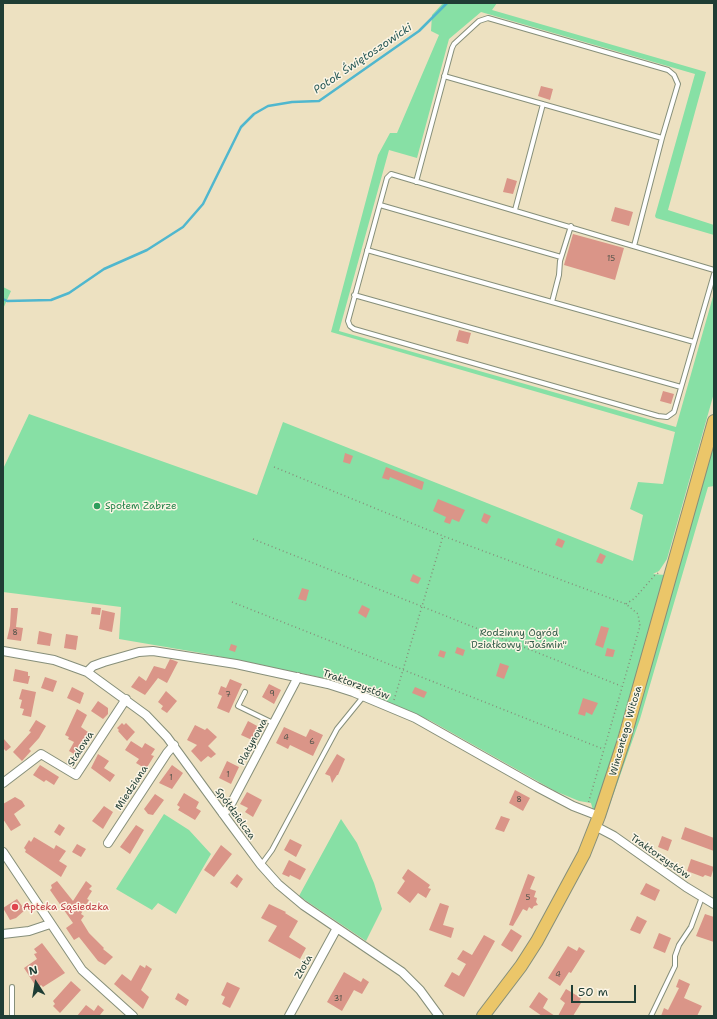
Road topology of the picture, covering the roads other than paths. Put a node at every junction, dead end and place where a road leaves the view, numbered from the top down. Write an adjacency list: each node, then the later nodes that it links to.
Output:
1 (444, 76): 2 (lane); 3 (lane); 4 (lane)
2 (543, 104): 3 (lane); 6 (lane)
3 (662, 138): 8 (lane)
4 (416, 182): 5 (lane); 6 (lane)
5 (380, 205): 9 (lane); 10 (lane)
6 (515, 210): 7 (lane)
7 (571, 226): 8 (lane); 10 (lane)
8 (634, 246): 11 (lane)
9 (367, 250): 13 (lane); 14 (lane)
10 (561, 257): 14 (lane)
11 (714, 270)
12 (714, 274): 15 (lane)
13 (354, 295): 16 (lane); 16 (lane)
14 (552, 302): 15 (lane)
15 (694, 342): 16 (lane)
16 (681, 388)
17 (714, 422): 28 (main road, Wincentego Witosa)
18 (3, 651): 19 (street, Spółdzielcza)
19 (87, 672): 20 (street, Traktorzystów); 23 (street, Spółdzielcza)
20 (298, 677): 22 (street, Traktorzystów); 24 (street, Platynowa)
21 (245, 692): 24 (lane)
22 (364, 696): 28 (street, Traktorzystów); 31 (lane)
23 (126, 699): 25 (street, Spółdzielcza); 26 (street, Stalowa)
24 (274, 723): 27 (street, Platynowa)
25 (174, 745): 27 (street, Spółdzielcza); 29 (street, Miedziana)
26 (3, 782)
27 (222, 814): 31 (street, Spółdzielcza)
28 (597, 820): 32 (street, Traktorzystów); 42 (main road, Wincentego Witosa)
29 (108, 843)
30 (3, 852): 34 (street)
31 (261, 865): 35 (street, Spółdzielcza)
32 (702, 897): 33 (street, Traktorzystów); 43 (lane)
33 (714, 904)
34 (50, 924): 36 (street); 39 (street)
35 (337, 928): 40 (street, Złota); 41 (street, Spółdzielcza)
36 (3, 934)
37 (12, 987): 38 (lane)
38 (12, 1016)
39 (133, 1016)
40 (289, 1016)
41 (439, 1016)
42 (483, 1016)
43 (651, 1016)

